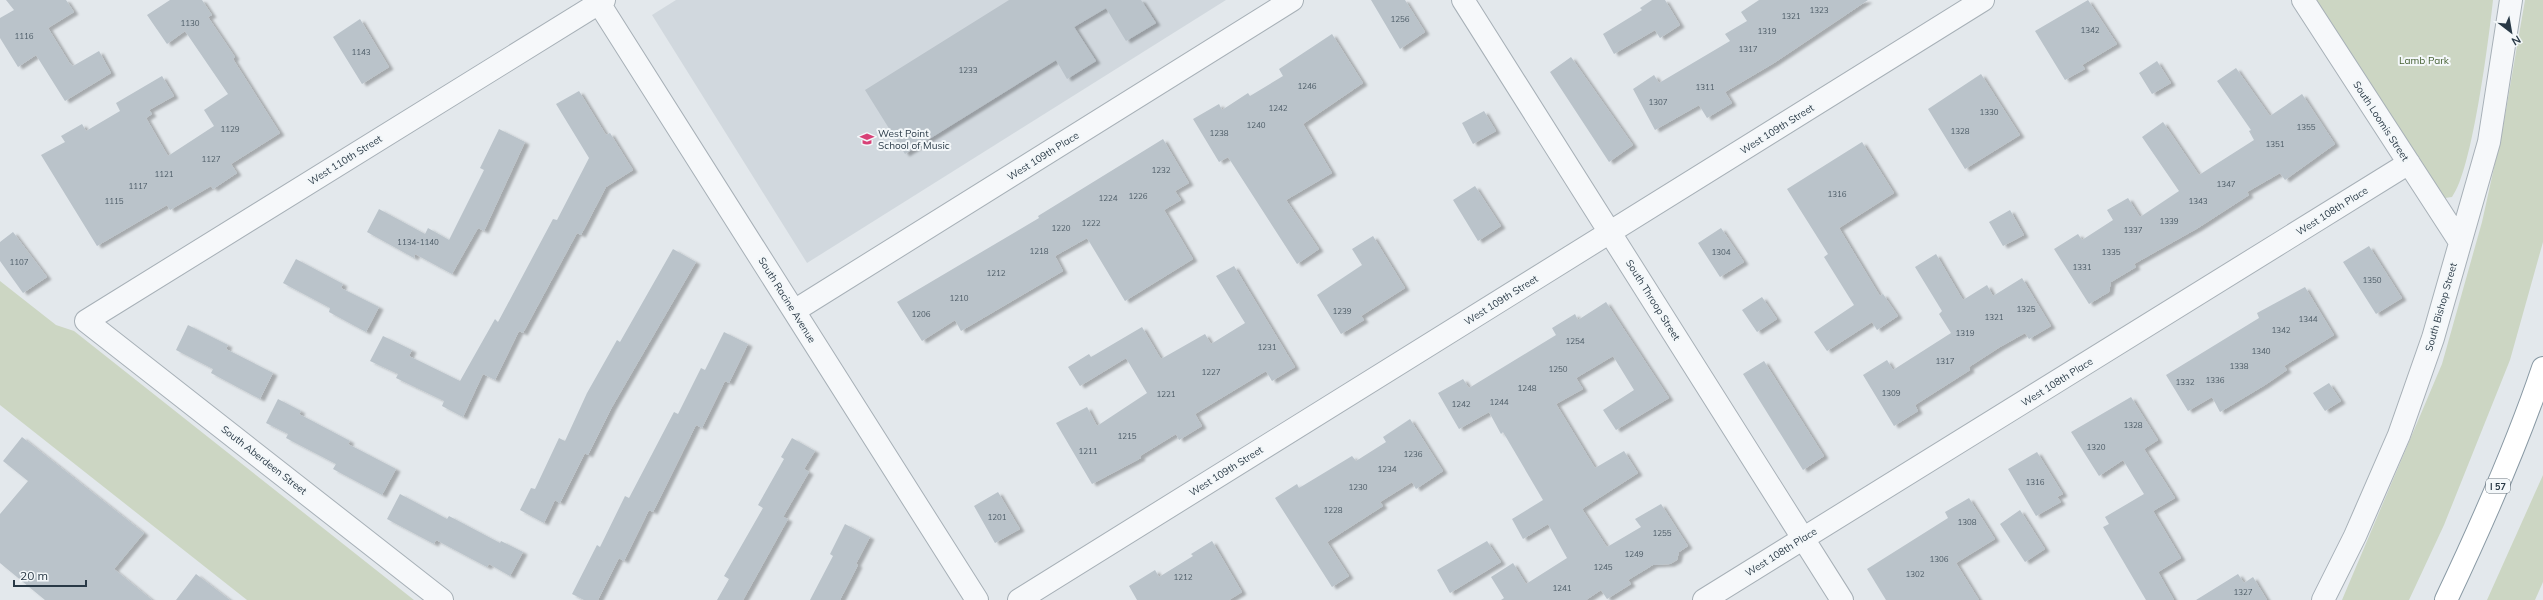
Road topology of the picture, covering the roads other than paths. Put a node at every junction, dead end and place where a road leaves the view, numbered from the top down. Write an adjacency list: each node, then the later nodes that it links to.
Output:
1 (1292, 0): 10 (street, West 109th Place)
2 (1463, 0): 8 (street, South Throop Street)
3 (1984, 0): 8 (street, West 109th Street)
4 (2303, 0): 7 (street, South Loomis Street)
5 (2511, 0): 9 (street, South Bishop Street)
6 (600, 1): 10 (street, South Racine Avenue); 11 (street, West 110th Street)
7 (2409, 163): 9 (street, South Loomis Street); 13 (street, West 108th Place)
8 (1610, 233): 13 (street, South Throop Street); 16 (street, West 109th Street)
9 (2460, 242): 19 (street, South Bishop Street)
10 (794, 311): 15 (street, South Racine Avenue)
11 (86, 321): 14 (street, South Aberdeen Street)
12 (2543, 368): 20 (highway, I 57)
13 (1803, 539): 17 (street, West 108th Place); 18 (street, South Throop Street)
14 (442, 600)
15 (977, 600)
16 (1019, 600)
17 (1704, 600)
18 (1842, 600)
19 (2323, 600)
20 (2446, 600)

